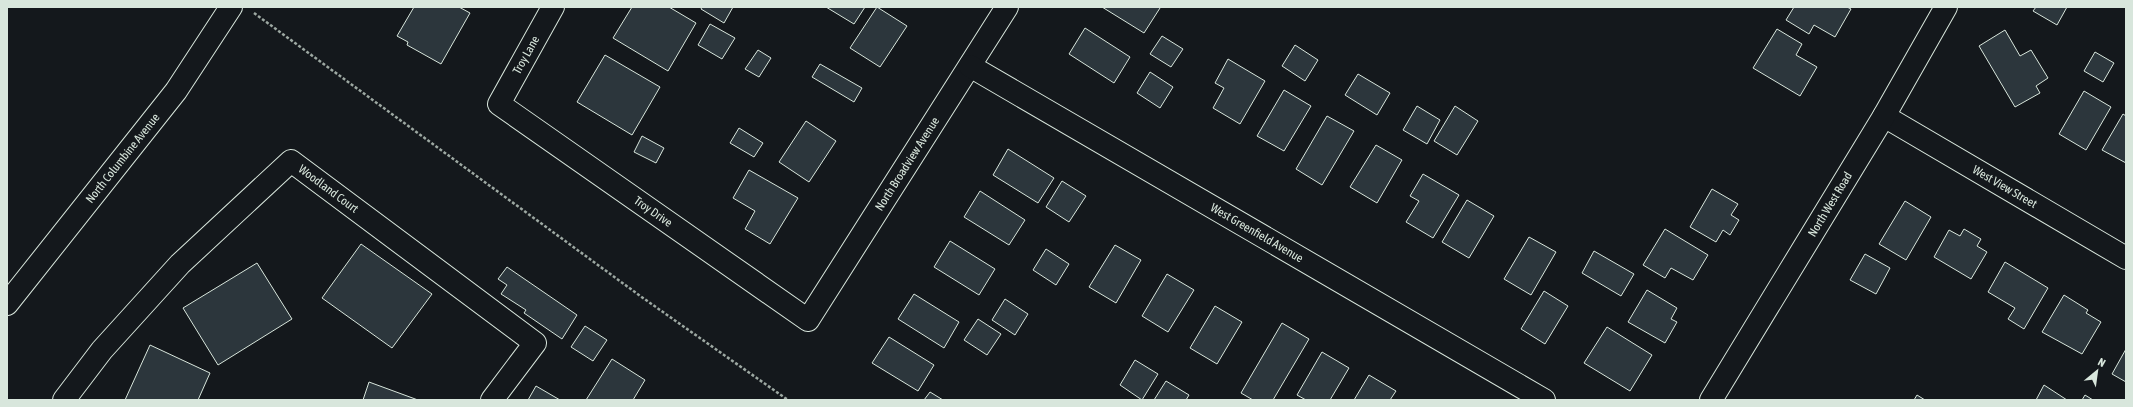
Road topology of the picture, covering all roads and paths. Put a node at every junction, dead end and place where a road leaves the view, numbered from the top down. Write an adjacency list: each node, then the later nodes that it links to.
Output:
1 (231, 7): 10 (street, North Columbine Avenue)
2 (553, 7): 7 (street, Troy Lane)
3 (1007, 7): 6 (street, North Broadview Avenue)
4 (1940, 9): 8 (street, North West Road)
5 (252, 12): 14 (path)
6 (970, 66): 11 (street, North Broadview Avenue); 15 (street, West Greenfield Avenue)
7 (498, 104): 11 (street, Troy Drive)
8 (1884, 116): 9 (street, West View Street); 16 (street, North West Road)
9 (2126, 258)
10 (7, 304)
11 (808, 320)
12 (64, 400): 13 (street, Woodland Court)
13 (492, 400)
14 (788, 400)
15 (1544, 400)
16 (1711, 400)

